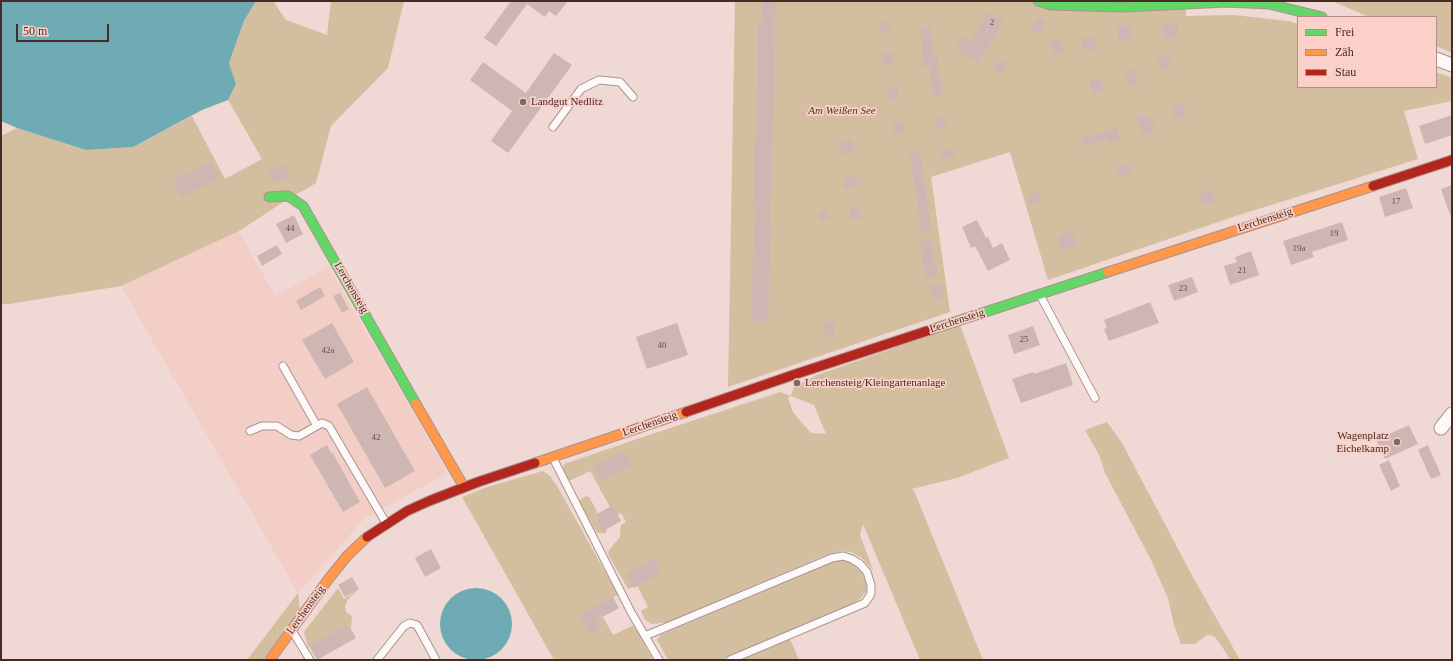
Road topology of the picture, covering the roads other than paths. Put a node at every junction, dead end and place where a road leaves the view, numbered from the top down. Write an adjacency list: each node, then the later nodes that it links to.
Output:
1 (1038, 1): 2 (street)
2 (1318, 16)
3 (1437, 59): 4 (street)
4 (1452, 65)
5 (633, 97): 6 (lane)
6 (553, 127)
7 (1452, 160): 9 (street, Lerchensteig)
8 (269, 197): 17 (street, Lerchensteig)
9 (1040, 294): 11 (lane); 16 (street, Lerchensteig)
10 (283, 366): 13 (lane)
11 (1095, 398)
12 (1452, 414): 14 (street)
13 (317, 426): 15 (lane); 18 (lane)
14 (1441, 428)
15 (250, 431)
16 (552, 457): 17 (street, Lerchensteig); 20 (lane)
17 (464, 487): 18 (street, Lerchensteig)
18 (386, 524): 19 (street, Lerchensteig)
19 (292, 630): 21 (street, Lerchensteig); 22 (lane)
20 (645, 636): 25 (lane); 26 (lane)
21 (270, 660)
22 (310, 660)
23 (377, 660): 24 (lane)
24 (436, 660)
25 (659, 660)
26 (730, 660)

